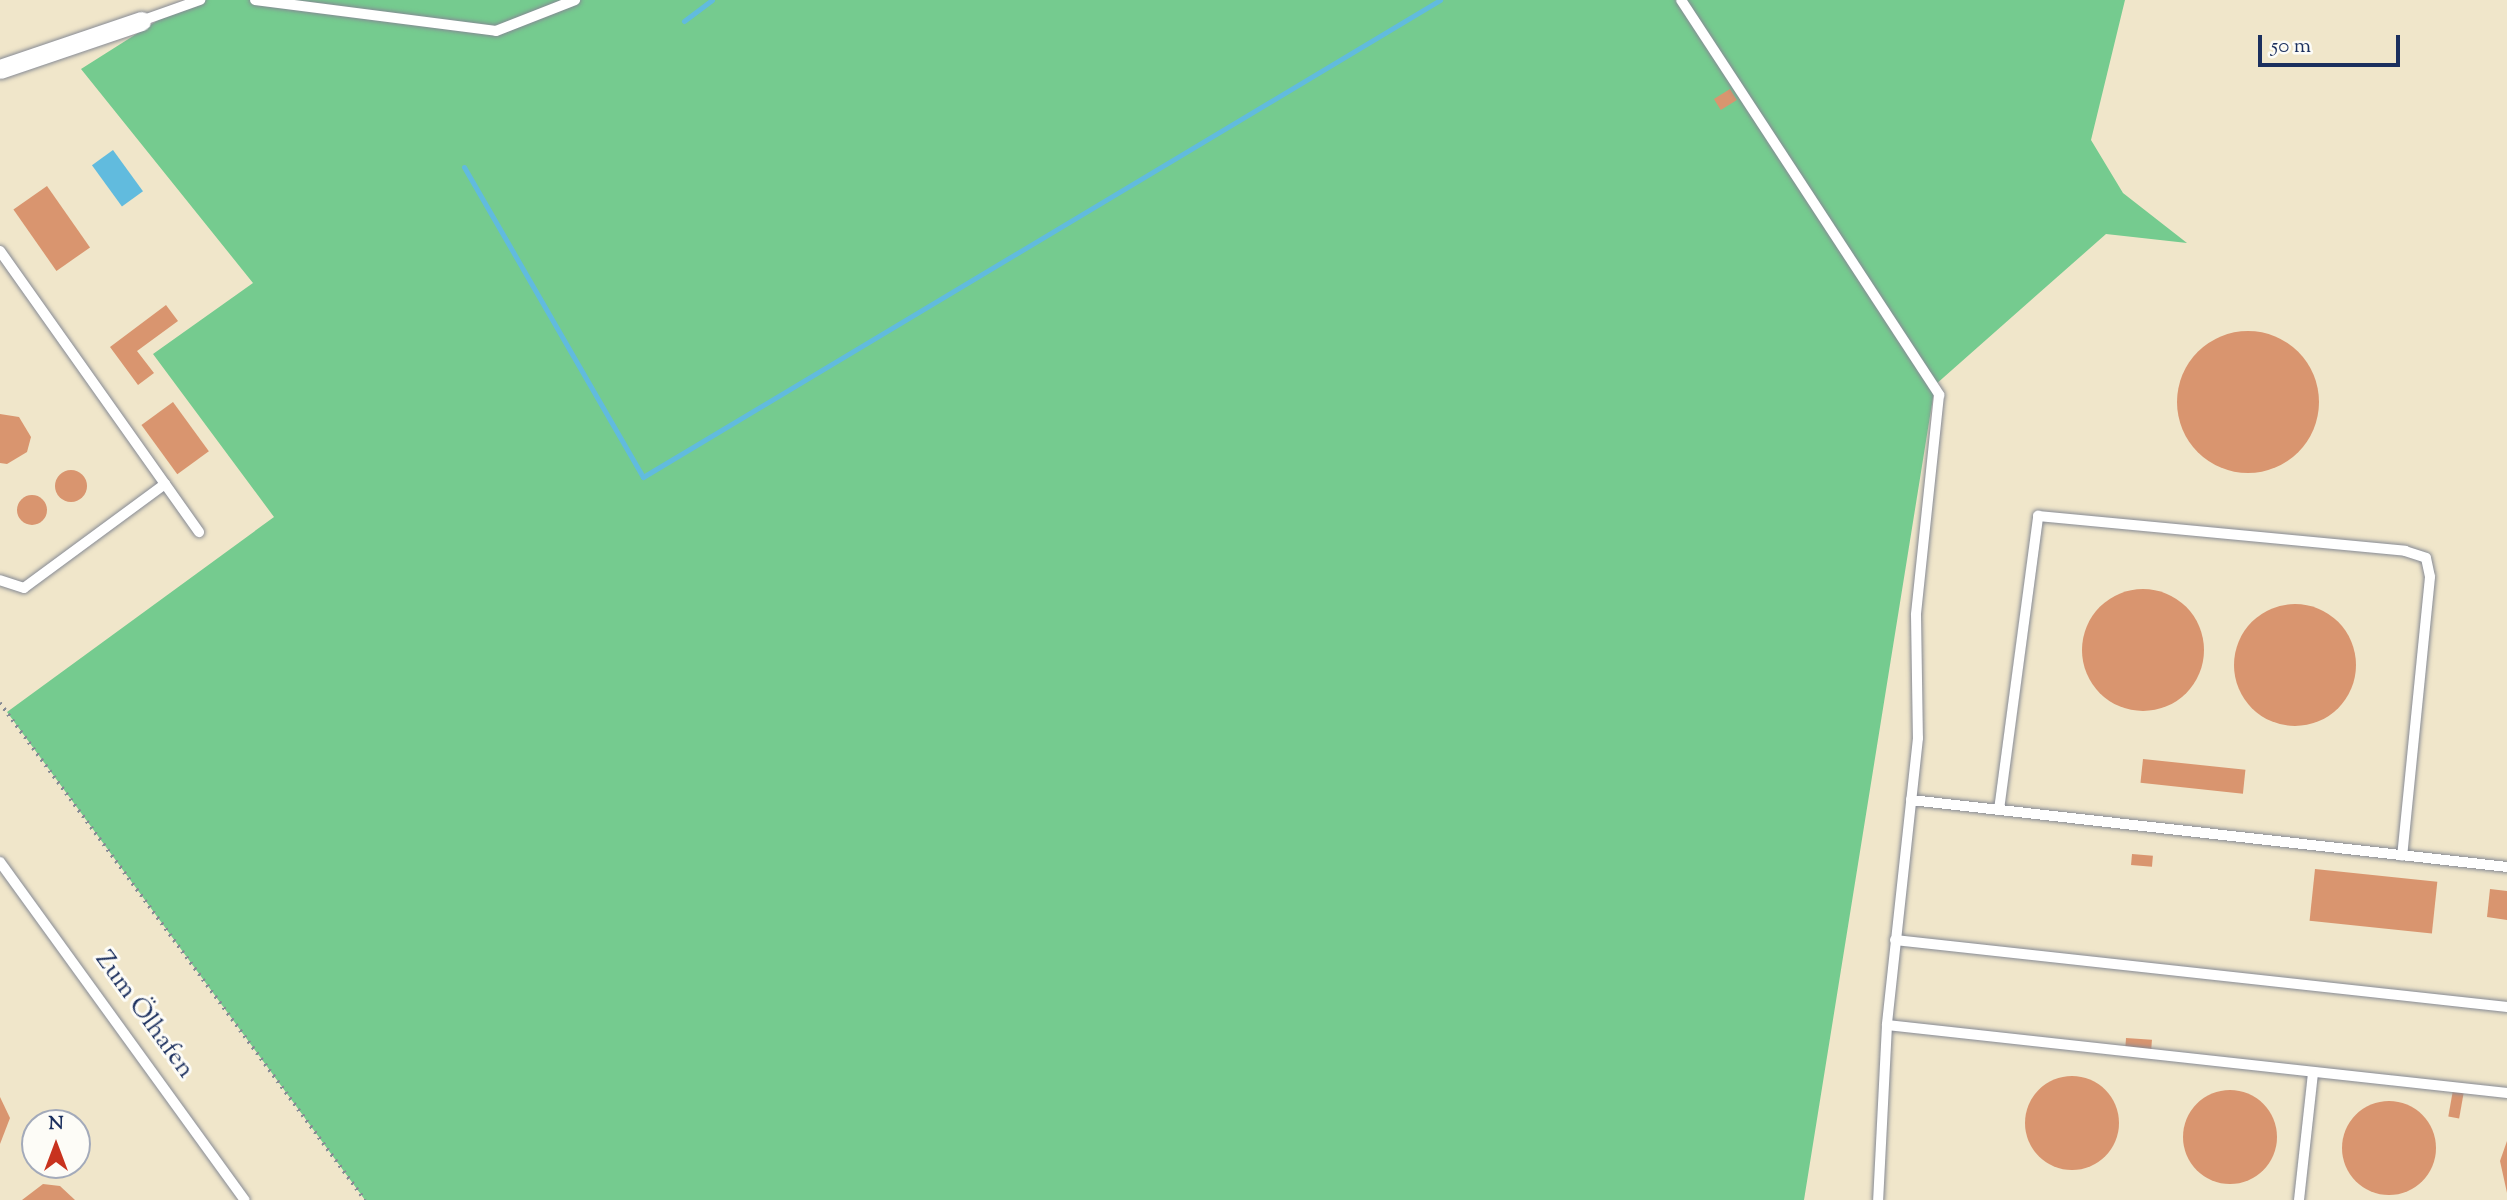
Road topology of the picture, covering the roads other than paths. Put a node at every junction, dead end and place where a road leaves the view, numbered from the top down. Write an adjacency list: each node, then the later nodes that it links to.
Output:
1 (255, 0): 2 (lane)
2 (575, 0)
3 (1681, 0): 11 (lane)
4 (194, 1): 5 (lane)
5 (141, 21): 6 (street)
6 (0, 69)
7 (0, 250): 8 (lane)
8 (165, 484): 9 (lane); 10 (lane)
9 (199, 532)
10 (0, 580)
11 (1911, 800): 12 (lane); 16 (lane)
12 (1999, 810): 13 (lane); 13 (lane)
13 (2402, 856): 15 (lane)
14 (0, 862): 21 (lane, Zum Ölhafen)
15 (2507, 867)
16 (1895, 940): 17 (lane); 18 (lane)
17 (2507, 1007)
18 (1887, 1025): 19 (lane); 22 (lane)
19 (2313, 1073): 20 (lane); 23 (lane)
20 (2507, 1093)
21 (245, 1200)
22 (1878, 1200)
23 (2299, 1200)

